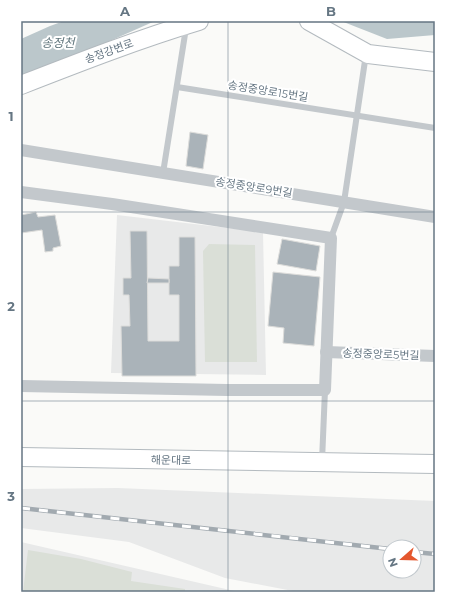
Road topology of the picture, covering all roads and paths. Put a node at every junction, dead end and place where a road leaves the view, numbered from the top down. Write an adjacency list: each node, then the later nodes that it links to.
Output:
1 (309, 21): 3 (main road)
2 (193, 23): 5 (main road, 송정강변로); 6 (lane)
3 (366, 53): 4 (main road); 7 (lane)
4 (435, 62)
5 (21, 86)
6 (177, 87): 7 (lane, 송정중앙로15번길); 10 (lane)
7 (357, 116): 8 (lane, 송정중앙로15번길); 12 (lane)
8 (435, 128)
9 (21, 150): 10 (street, 송정중앙로9번길)
10 (163, 172): 12 (street, 송정중앙로9번길)
11 (21, 192): 14 (street)
12 (344, 202): 13 (street, 송정중앙로9번길); 14 (lane)
13 (435, 217)
14 (331, 238): 15 (street)
15 (326, 352): 16 (street, 송정중앙로5번길); 18 (street)
16 (435, 356)
17 (21, 386): 18 (street)
18 (325, 390): 20 (lane)
19 (21, 457): 20 (main road, 해운대로)
20 (322, 462): 21 (main road, 해운대로)
21 (435, 464)

